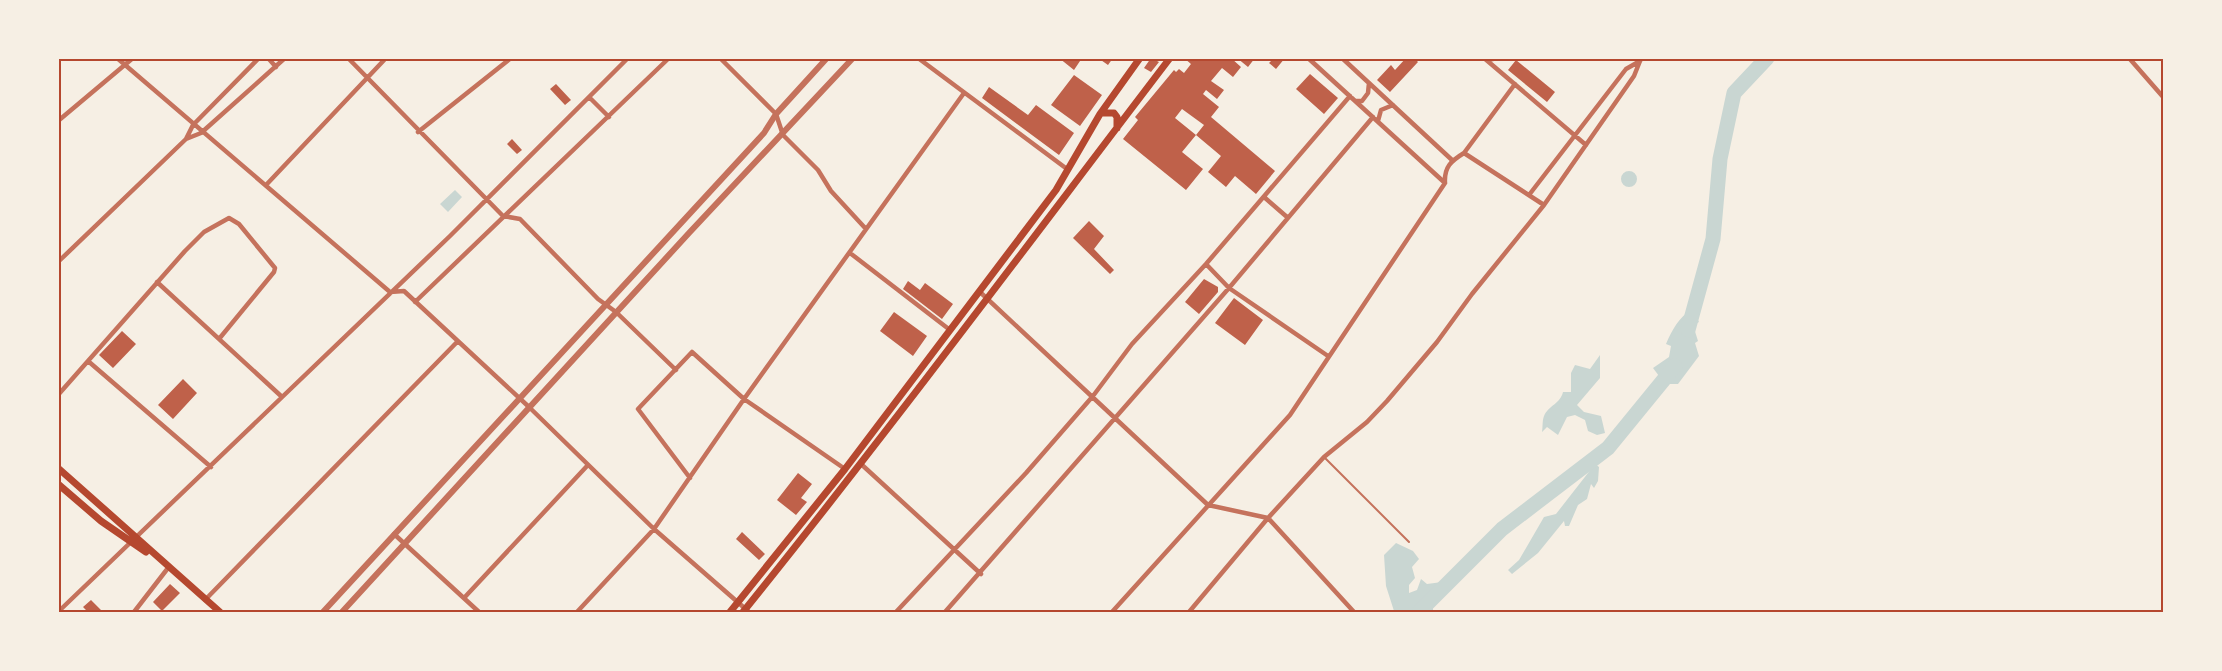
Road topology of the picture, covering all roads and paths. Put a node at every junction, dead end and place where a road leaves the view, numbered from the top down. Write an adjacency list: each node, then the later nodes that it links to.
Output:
1 (117, 58): 23 (street)
2 (133, 58): 23 (street)
3 (259, 58): 42 (street)
4 (268, 58): 24 (street)
5 (285, 58): 24 (street)
6 (348, 58): 25 (street)
7 (386, 58): 25 (street)
8 (628, 58): 30 (street)
9 (669, 58): 38 (street)
10 (720, 58): 35 (street)
11 (827, 58): 35 (street)
12 (853, 58): 46 (street)
13 (918, 58): 28 (street)
14 (1140, 58): 33 (main road)
15 (1170, 58): 37 (main road)
16 (1308, 58): 29 (street)
17 (1342, 58): 26 (street)
18 (1497, 58): 20 (street)
19 (2129, 58): 31 (street)
20 (1485, 59): 27 (street)
21 (508, 60): 44 (street)
22 (1641, 60): 47 (street); 49 (street)
23 (125, 66): 40 (street); 42 (street)
24 (276, 67): 45 (street)
25 (367, 79): 44 (street); 54 (street)
26 (1369, 83): 32 (street); 34 (street)
27 (1515, 84): 47 (street); 50 (street)
28 (964, 93): 52 (street); 61 (street)
29 (1350, 96): 32 (street); 56 (street)
30 (589, 97): 38 (street); 57 (street)
31 (2163, 98)
32 (1356, 101): 39 (street)
33 (1108, 103): 36 (main road); 37 (main road)
34 (1392, 105): 41 (street); 51 (street)
35 (776, 114): 46 (street); 71 (street)
36 (1100, 114): 43 (main road); 52 (main road)
37 (1127, 115): 43 (main road)
38 (609, 117): 59 (street)
39 (1373, 117): 41 (street); 60 (street)
40 (58, 121)
41 (1378, 122): 53 (street)
42 (193, 125): 45 (street); 48 (street)
43 (1117, 128): 69 (main road)
44 (418, 132): 57 (street)
45 (201, 133): 48 (street); 54 (street)
46 (783, 135): 61 (street); 72 (street)
47 (1573, 135): 49 (street); 55 (street)
48 (186, 139): 63 (street)
49 (1586, 145): 58 (street)
50 (1464, 153): 51 (street); 55 (street)
51 (1452, 160): 53 (street)
52 (1067, 169): 68 (main road)
53 (1445, 183): 76 (street)
54 (267, 184): 67 (street)
55 (1529, 195): 58 (street)
56 (1264, 197): 60 (street); 64 (street)
57 (486, 199): 59 (street); 67 (street)
58 (1544, 205): 86 (street)
59 (503, 216): 70 (street); 71 (street)
60 (1287, 217): 66 (street)
61 (866, 229): 62 (street)
62 (850, 253): 73 (street); 83 (street)
63 (58, 262)
64 (1206, 264): 66 (street); 81 (street)
65 (157, 282): 74 (street); 74 (street); 77 (street)
66 (1229, 288): 76 (street); 85 (street)
67 (390, 292): 70 (street); 80 (street)
68 (981, 292): 69 (street); 73 (main road)
69 (989, 299): 81 (street); 87 (main road)
70 (415, 302): 75 (street)
71 (605, 306): 72 (street); 82 (street)
72 (616, 312): 78 (street); 84 (street)
73 (951, 331): 91 (main road)
74 (219, 339): 80 (street)
75 (458, 341): 82 (street); 107 (street)
76 (1328, 356): 96 (street)
77 (88, 361): 79 (street); 89 (street)
78 (676, 370): 83 (street); 92 (street)
79 (58, 395)
80 (281, 396): 89 (street)
81 (1093, 396): 85 (street); 103 (street)
82 (519, 398): 84 (street); 99 (street)
83 (744, 399): 91 (street); 92 (street)
84 (529, 407): 88 (street); 102 (street)
85 (1115, 418): 96 (street); 105 (street)
86 (1324, 457): 97 (street); 101 (lane)
87 (861, 465): 95 (main road); 103 (street)
88 (587, 466): 98 (street); 106 (street)
89 (210, 467): 100 (street)
90 (58, 468): 100 (main road)
91 (845, 469): 94 (main road)
92 (690, 478): 98 (street)
93 (58, 484): 100 (main road)
94 (825, 494): 95 (main road); 108 (main road)
95 (833, 501): 109 (main road)
96 (1208, 505): 97 (street); 120 (street)
97 (1269, 518): 121 (street); 122 (street)
98 (653, 530): 108 (street); 116 (street)
99 (394, 534): 102 (street); 113 (street)
100 (134, 541): 104 (main road); 110 (street)
101 (1408, 542)
102 (403, 544): 106 (street); 114 (street)
103 (957, 549): 105 (street); 118 (street)
104 (168, 568): 107 (main road); 111 (street)
105 (981, 574): 119 (street)
106 (464, 598): 115 (street)
107 (205, 600): 112 (main road)
108 (738, 603): 109 (street); 117 (main road)
109 (746, 611)
110 (58, 612)
111 (134, 612)
112 (220, 612)
113 (322, 612)
114 (342, 612)
115 (480, 612)
116 (577, 612)
117 (730, 612)
118 (896, 612)
119 (945, 612)
120 (1112, 612)
121 (1189, 612)
122 (1354, 612)

